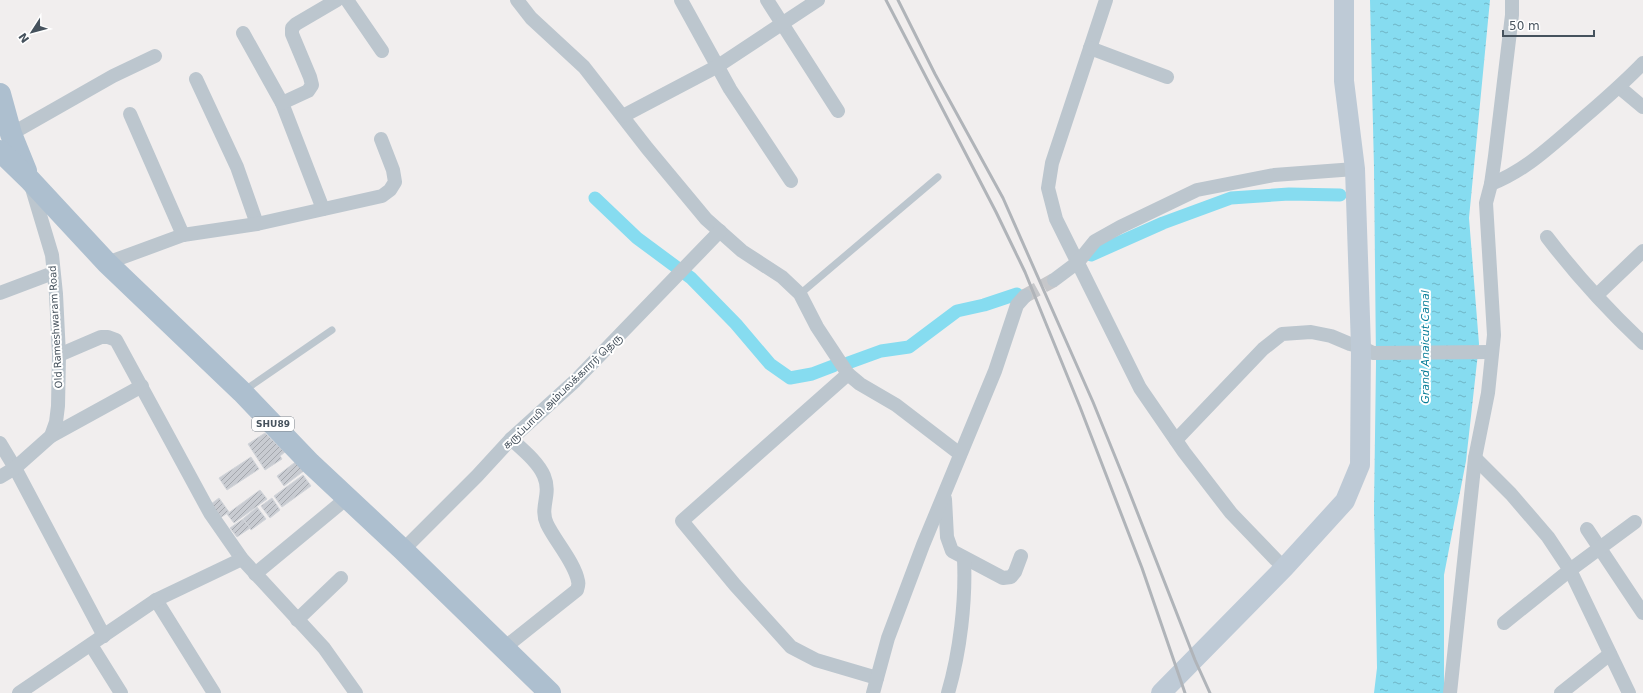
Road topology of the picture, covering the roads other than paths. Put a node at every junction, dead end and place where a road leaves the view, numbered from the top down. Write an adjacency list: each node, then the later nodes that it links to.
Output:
1 (337, 0): 21 (street)
2 (347, 0): 13 (street)
3 (517, 0): 25 (street)
4 (682, 0): 16 (street)
5 (767, 0): 10 (street)
6 (818, 0): 10 (street)
7 (1106, 0): 12 (street)
8 (1344, 0): 28 (main road)
9 (1512, 0): 32 (street)
10 (783, 24): 16 (street); 23 (street)
11 (243, 33): 21 (street)
12 (1090, 48): 17 (street); 39 (street)
13 (382, 51)
14 (155, 56): 27 (street)
15 (1643, 63): 19 (street)
16 (718, 66): 25 (street); 31 (street)
17 (1167, 77)
18 (196, 79): 34 (street)
19 (1619, 87): 22 (street); 32 (street)
20 (0, 94): 27 (main road)
21 (282, 103): 33 (street)
22 (1643, 107)
23 (838, 111)
24 (130, 114): 36 (street)
25 (623, 116): 35 (street)
26 (381, 139): 33 (street)
27 (5, 142): 30 (main road)
28 (1355, 169): 39 (street); 49 (main road)
29 (938, 177): 44 (lane)
30 (29, 179): 40 (main road, SHU89); 41 (street, Old Rameshwaram Road)
31 (791, 181)
32 (1491, 184): 50 (street)
33 (323, 209): 34 (street)
34 (257, 224): 36 (street)
35 (720, 231): 44 (street); 56 (street, கருப்பாயி அம்பலக்காரர் தெரு)
36 (183, 236): 40 (street)
37 (1547, 237): 45 (street)
38 (1643, 251): 45 (street)
39 (1078, 262): 42 (street); 57 (street)
40 (106, 263): 54 (main road, SHU89)
41 (54, 273): 43 (street); 51 (street, Old Rameshwaram Road)
42 (1054, 280)
43 (0, 293)
44 (800, 294): 52 (street)
45 (1597, 295): 48 (street)
46 (1025, 296): 59 (street)
47 (332, 330): 54 (lane)
48 (1643, 343)
49 (1367, 350): 50 (street); 57 (street); 72 (main road)
50 (1486, 352): 60 (street)
51 (59, 356): 53 (street); 55 (street, Old Rameshwaram Road)
52 (848, 374): 59 (street); 84 (street)
53 (142, 386): 55 (street); 70 (street)
54 (242, 392): 64 (main road, SHU89)
55 (51, 436): 61 (street)
56 (511, 439): 68 (street, கருப்பாயி அம்பலக்காரர் தெரு); 82 (street)
57 (1176, 440): 72 (street)
58 (0, 443): 61 (street)
59 (960, 454): 63 (street)
60 (1475, 458): 73 (street); 93 (street)
61 (15, 468): 62 (street); 80 (street)
62 (0, 477)
63 (944, 495): 71 (street); 84 (street)
64 (347, 498): 68 (main road, SHU89); 74 (street)
65 (1635, 522): 67 (street)
66 (1587, 529): 67 (street)
67 (1599, 549): 73 (street); 77 (street)
68 (403, 550): 82 (main road, SHU89)
69 (1021, 556): 71 (street)
70 (242, 559): 74 (street); 76 (street)
71 (964, 559): 91 (street)
72 (1284, 568): 92 (main road)
73 (1570, 570): 79 (street); 83 (street)
74 (255, 574): 78 (street)
75 (341, 578): 78 (street)
76 (156, 600): 80 (street); 87 (street)
77 (1643, 613)
78 (297, 620): 88 (street)
79 (1504, 623)
80 (104, 636): 81 (street)
81 (91, 645): 85 (street); 86 (street)
82 (504, 648): 89 (main road, SHU89)
83 (1610, 654): 94 (street); 95 (street)
84 (877, 678): 90 (street)
85 (19, 693)
86 (121, 693)
87 (214, 693)
88 (356, 693)
89 (550, 693)
90 (873, 693)
91 (948, 693)
92 (1161, 693)
93 (1450, 693)
94 (1561, 693)
95 (1629, 693)

